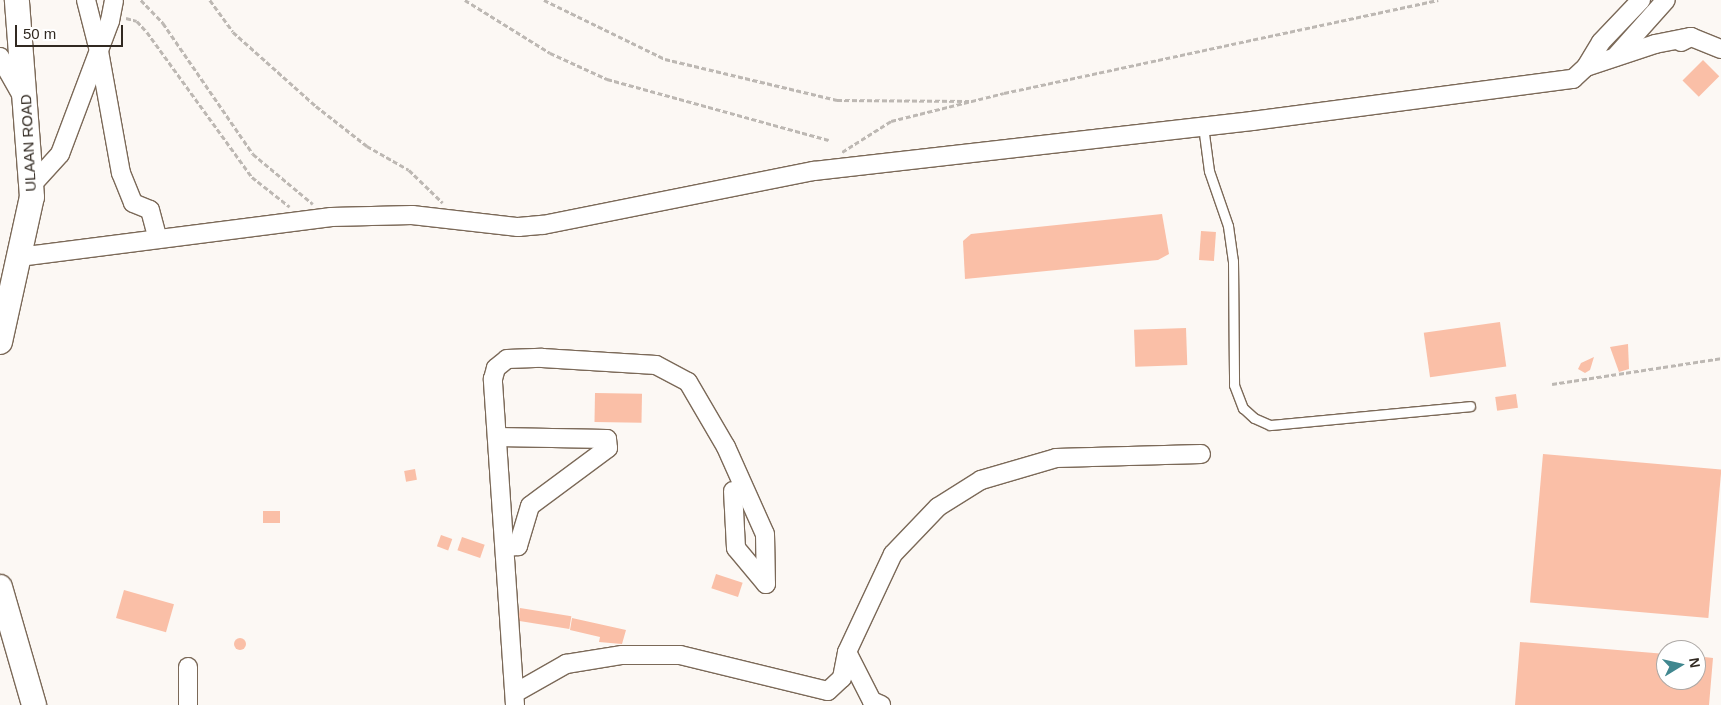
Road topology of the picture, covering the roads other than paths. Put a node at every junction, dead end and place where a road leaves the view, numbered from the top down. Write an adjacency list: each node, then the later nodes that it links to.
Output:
1 (18, 0): 13 (street, ULAAN ROAD)
2 (86, 0): 7 (street)
3 (114, 0): 7 (street)
4 (1641, 0): 12 (street)
5 (1666, 0): 10 (street)
6 (1692, 37): 8 (street); 10 (street); 11 (street)
7 (99, 50): 15 (street); 16 (street)
8 (1721, 50)
9 (0, 57): 13 (street)
10 (1614, 57): 12 (street)
11 (1643, 60)
12 (1586, 67): 14 (street)
13 (26, 104): 15 (street, ULAAN ROAD)
14 (1203, 126): 16 (street); 19 (lane)
15 (31, 186): 17 (street, ULAAN ROAD)
16 (158, 239): 17 (street)
17 (19, 257): 18 (street, ULAAN ROAD)
18 (0, 342)
19 (1470, 406)
20 (497, 437): 22 (street); 23 (street); 23 (street)
21 (1201, 454): 25 (street)
22 (733, 491)
23 (504, 547): 27 (street)
24 (0, 588): 28 (street)
25 (847, 652): 27 (street); 30 (street)
26 (188, 666): 29 (street)
27 (515, 699)
28 (34, 705)
29 (188, 705)
30 (881, 705)

